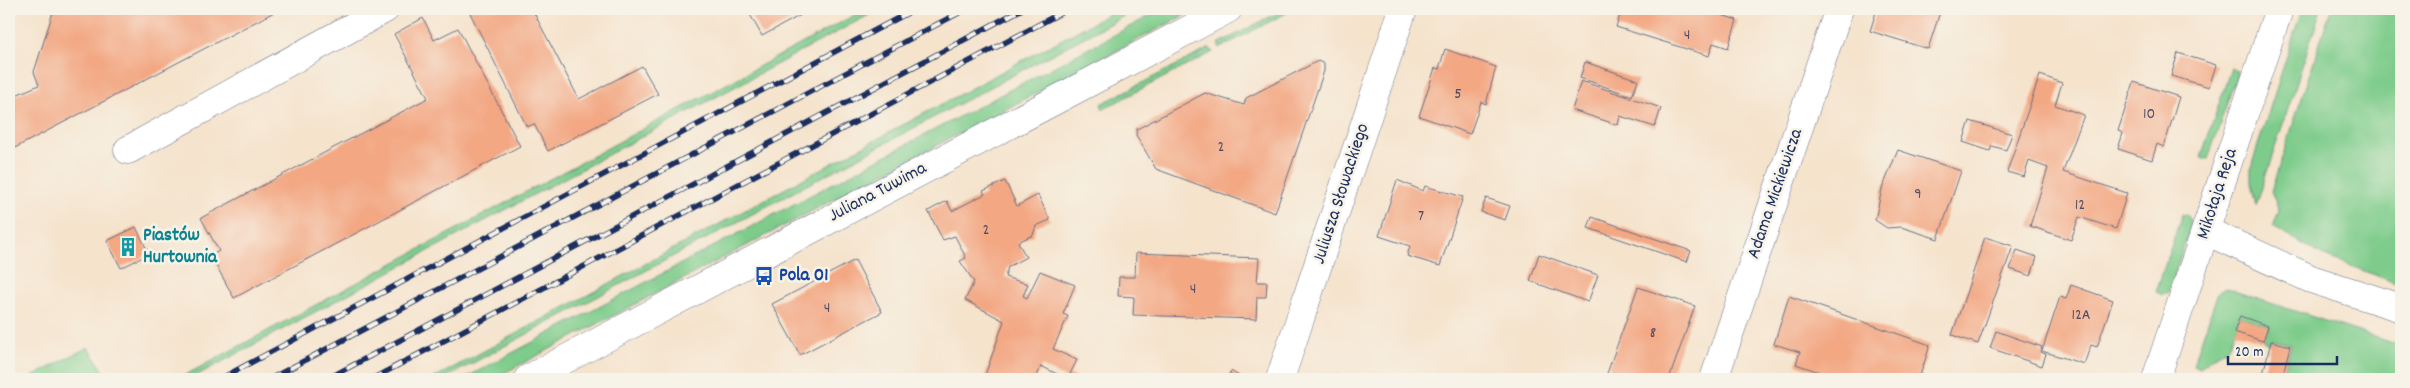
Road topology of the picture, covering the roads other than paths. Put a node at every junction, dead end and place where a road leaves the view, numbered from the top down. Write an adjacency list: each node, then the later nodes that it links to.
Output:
1 (386, 9): 6 (street)
2 (1228, 9): 9 (street, Juliana Tuwima)
3 (1403, 9): 10 (street, Juliusza Słowackiego)
4 (1839, 9): 11 (street, Adama Mickiewicza)
5 (2279, 9): 7 (street, Mikołaja Reja)
6 (128, 150)
7 (2206, 231): 8 (street); 12 (street, Mikołaja Reja)
8 (2401, 308)
9 (528, 379)
10 (1280, 379)
11 (1714, 379)
12 (2156, 379)

